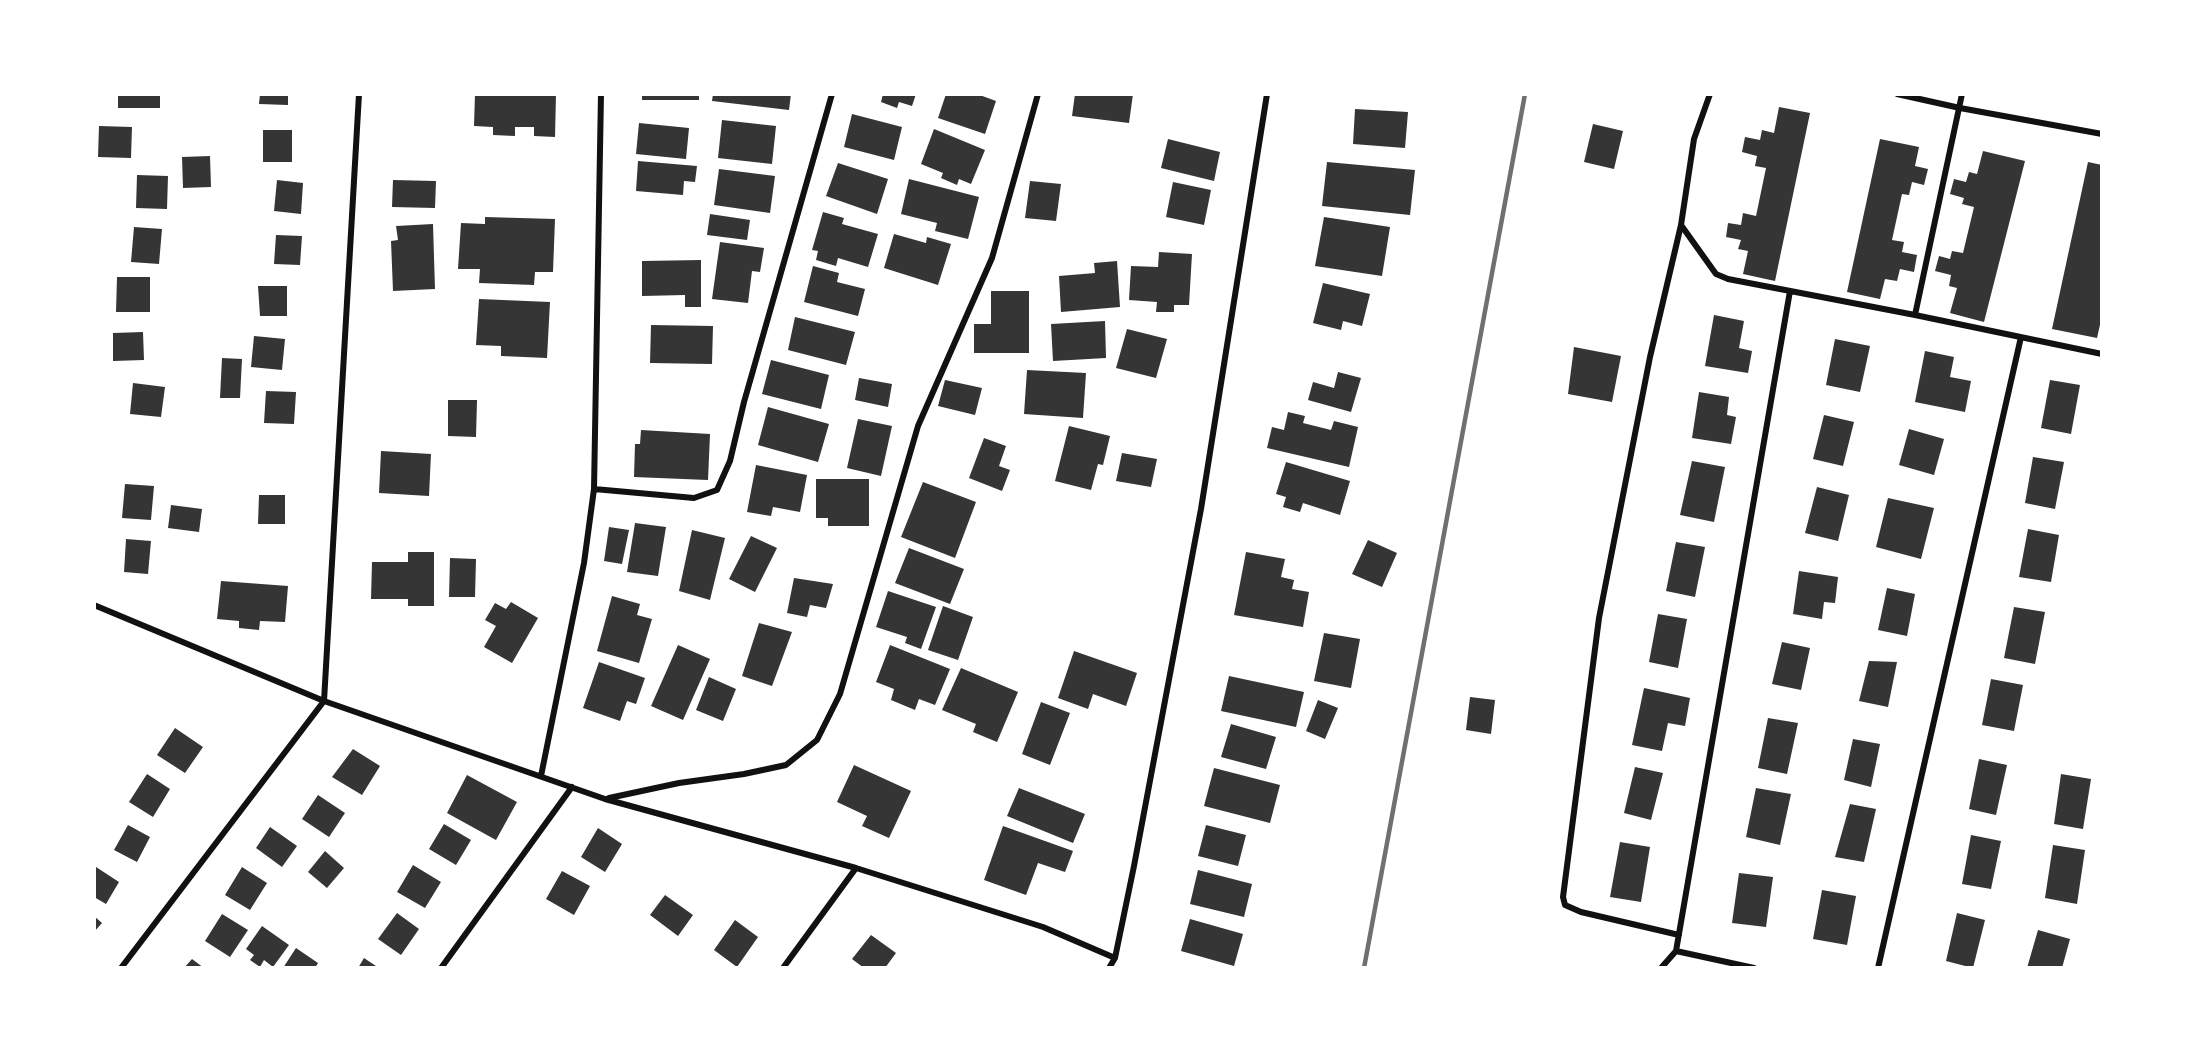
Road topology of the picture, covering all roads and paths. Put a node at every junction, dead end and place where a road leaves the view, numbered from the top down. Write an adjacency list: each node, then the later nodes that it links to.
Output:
1 (359, 94): 18 (street)
2 (601, 94): 16 (street)
3 (832, 94): 16 (street)
4 (1038, 94): 21 (street)
5 (1267, 94): 25 (street)
6 (1710, 94): 11 (street)
7 (1897, 94): 9 (street)
8 (1962, 94): 9 (street)
9 (1960, 108): 10 (street); 13 (street)
10 (2102, 134)
11 (1681, 225): 12 (street); 23 (street)
12 (1790, 291): 13 (street); 23 (street)
13 (1915, 315): 14 (street)
14 (2021, 337): 15 (street); 32 (street)
15 (2102, 354)
16 (594, 489): 19 (street)
17 (94, 606): 18 (street)
18 (324, 701): 19 (street); 26 (street)
19 (541, 776): 20 (street)
20 (572, 787): 21 (street); 27 (street)
21 (605, 799): 22 (street)
22 (856, 868): 25 (street); 28 (street)
23 (1679, 935): 24 (street)
24 (1676, 951): 30 (street); 31 (street)
25 (1115, 958): 29 (street)
26 (121, 968)
27 (441, 968)
28 (783, 968)
29 (1109, 968)
30 (1661, 968)
31 (1754, 968)
32 (1878, 968)

